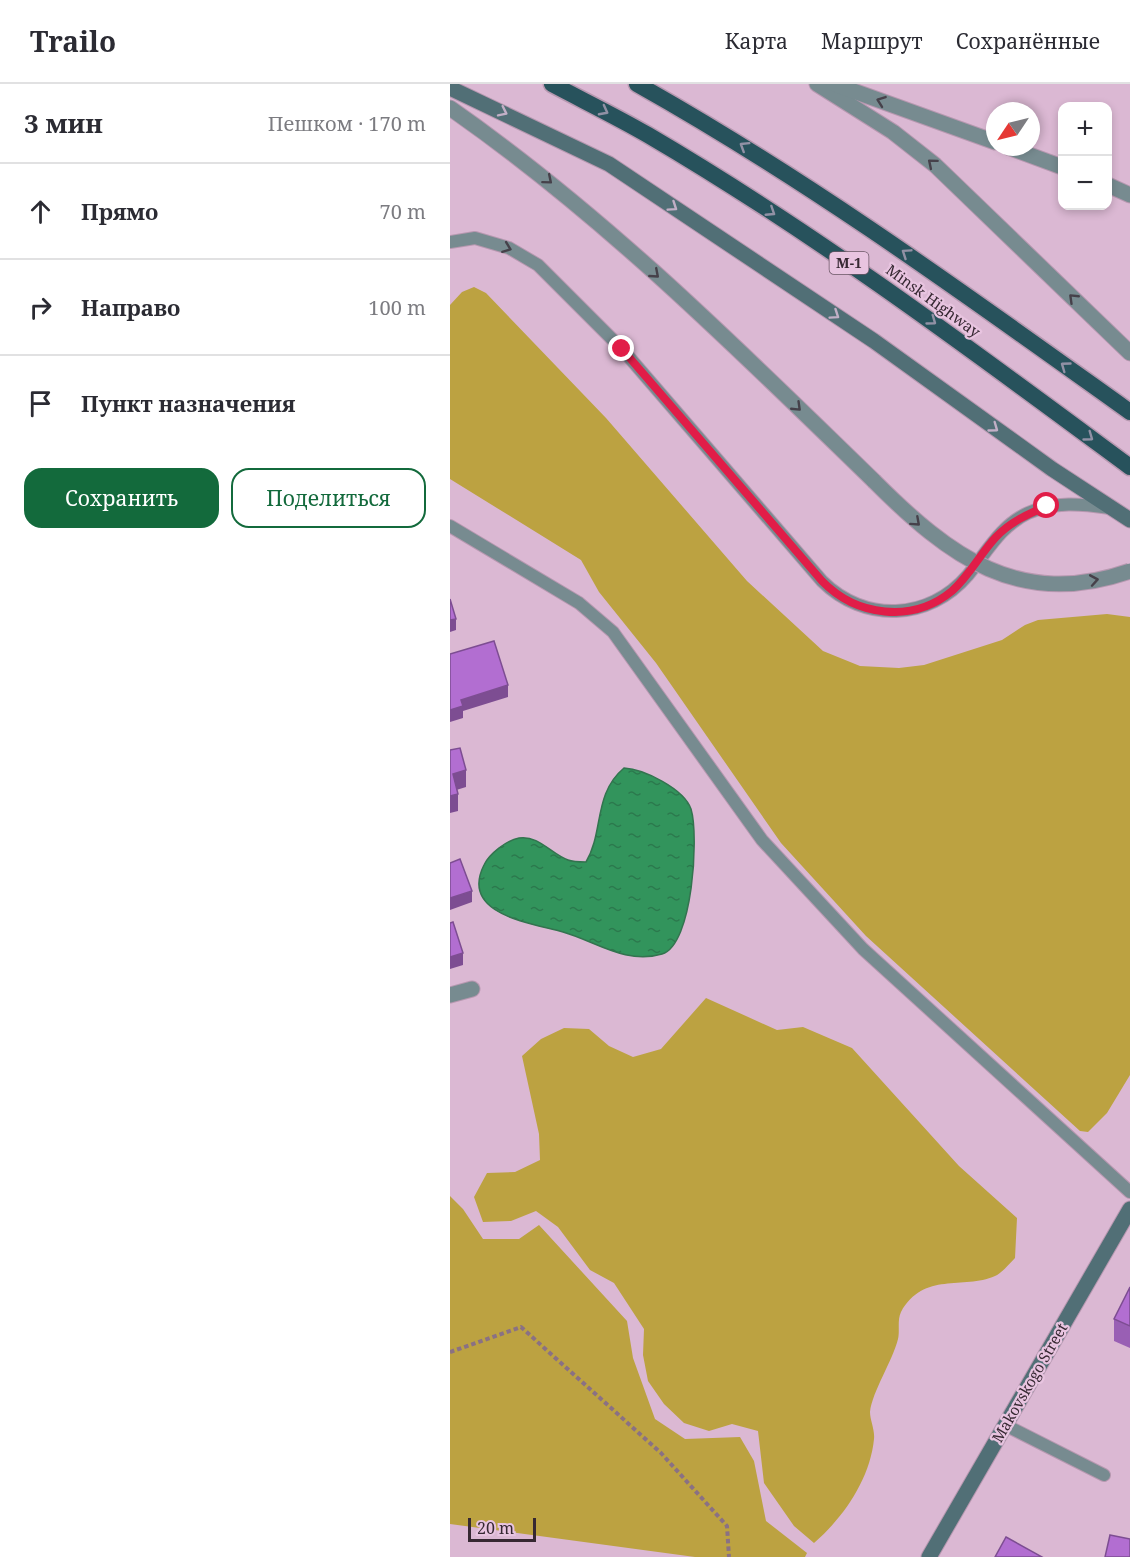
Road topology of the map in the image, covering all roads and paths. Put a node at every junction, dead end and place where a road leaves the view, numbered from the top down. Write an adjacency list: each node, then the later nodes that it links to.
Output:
1 (552, 84): 15 (highway, Minsk Highway / М-1, one-way to 15)
2 (637, 84): 14 (highway, Minsk Highway / М-1, one-way to 2)
3 (817, 84): 13 (street, one-way to 3)
4 (834, 84): 7 (street, one-way to 4)
5 (450, 88): 16 (main road, one-way to 16)
6 (450, 108): 19 (street, one-way to 19, bridge)
7 (986, 139)
8 (1032, 156): 9 (street)
9 (1058, 166)
10 (1112, 187): 11 (street)
11 (1130, 195)
12 (450, 242): 16 (lane, one-way to 16)
13 (1130, 353)
14 (1130, 412)
15 (1130, 467)
16 (1114, 509): 17 (main road)
17 (1130, 520)
18 (450, 526): 22 (lane)
19 (1130, 571)
20 (472, 989): 21 (street)
21 (450, 995)
22 (1130, 1192)
23 (1130, 1209): 25 (main road, Makovskogo Street)
24 (450, 1352): 27 (path)
25 (1005, 1425): 26 (lane); 28 (main road, Makovskogo Street)
26 (1104, 1475)
27 (729, 1557)
28 (929, 1557)

